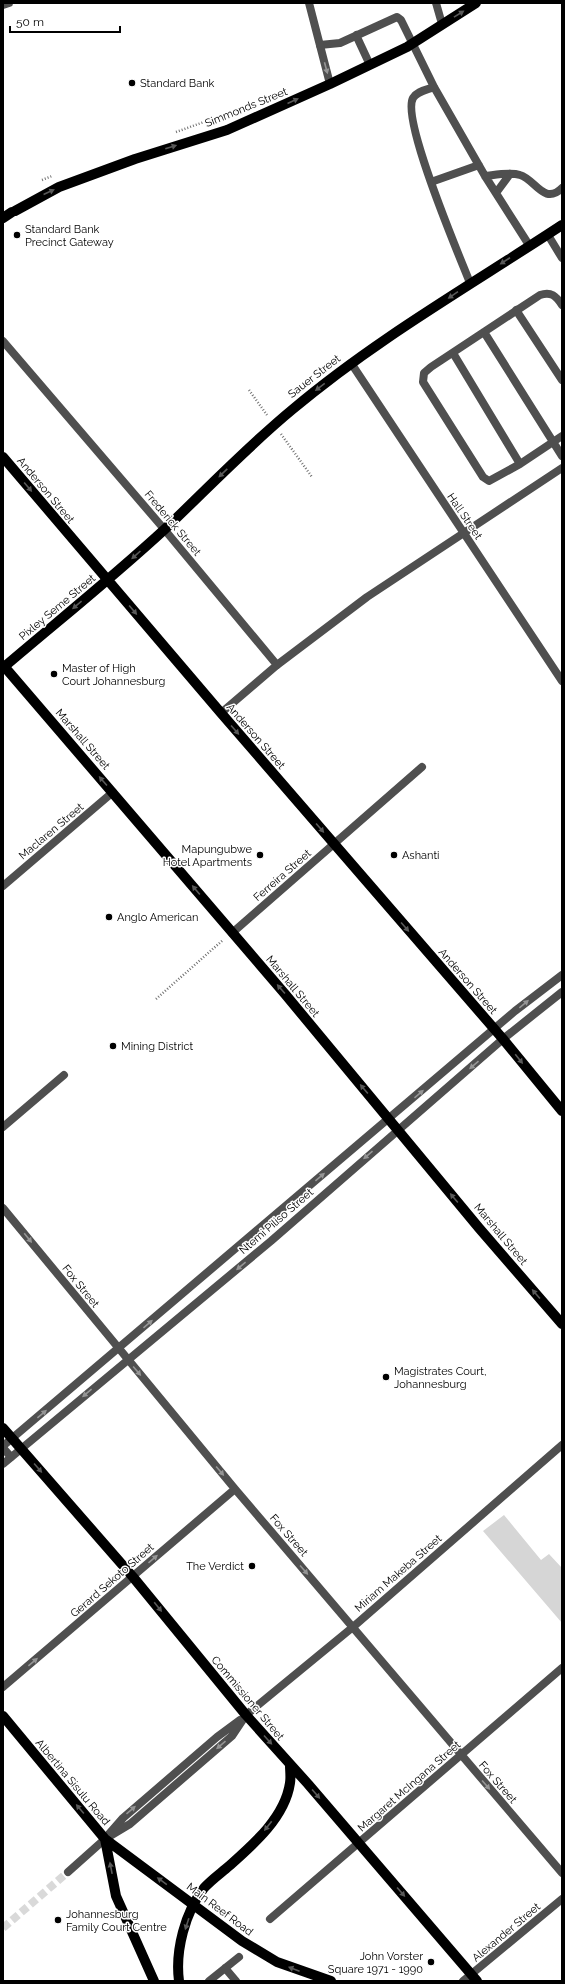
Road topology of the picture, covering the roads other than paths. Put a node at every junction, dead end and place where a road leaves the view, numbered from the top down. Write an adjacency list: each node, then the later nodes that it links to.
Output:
1 (9, 3): 5 (street)
2 (309, 3): 9 (street)
3 (436, 3): 6 (street)
4 (476, 3): 6 (main road, Simmonds Street, one-way to 4)
5 (3, 5)
6 (442, 24): 8 (main road, Simmonds Street)
7 (356, 35): 8 (street); 9 (street); 10 (street)
8 (413, 43): 10 (main road, Simmonds Street); 12 (street)
9 (320, 45): 11 (street, one-way to 11)
10 (370, 65): 11 (main road, Simmonds Street)
11 (330, 84): 19 (main road, Simmonds Street, one-way to 11)
12 (434, 87): 13 (street); 16 (street)
13 (479, 165): 15 (street); 16 (street)
14 (510, 174): 15 (street); 17 (street); 18 (street)
15 (485, 176): 18 (street)
16 (431, 182): 24 (street)
17 (562, 188)
18 (496, 193): 22 (street)
19 (3, 218)
20 (562, 225): 21 (main road, Sauer Street)
21 (548, 235): 22 (main road, Sauer Street); 23 (street)
22 (529, 245): 24 (main road, Sauer Street, one-way to 24)
23 (562, 258)
24 (470, 283): 30 (main road, Sauer Street, one-way to 30)
25 (562, 305): 26 (street)
26 (516, 310): 27 (street); 31 (street)
27 (484, 332): 29 (street); 34 (street)
28 (3, 341): 39 (street, Frederick Street)
29 (453, 353): 37 (street); 37 (street)
30 (351, 363): 39 (main road, Sauer Street, one-way to 39); 40 (street, Hall Street)
31 (559, 368): 32 (street)
32 (562, 380)
33 (562, 436): 34 (street)
34 (553, 442): 35 (street); 37 (street)
35 (562, 456)
36 (3, 457): 41 (main road, Anderson Street, one-way to 41)
37 (520, 464)
38 (562, 468): 40 (street)
39 (164, 529): 41 (main road, Sauer Street, one-way to 41); 42 (street, Frederick Street)
40 (463, 533): 42 (street); 44 (street, Hall Street)
41 (107, 580): 43 (main road, Pixley Seme Street, one-way to 43); 45 (main road, Anderson Street, one-way to 45)
42 (277, 664): 45 (street)
43 (4, 666): 47 (main road, Marshall Street, one-way to 43)
44 (562, 681)
45 (221, 713): 48 (main road, Anderson Street, one-way to 48)
46 (422, 767): 48 (street, Ferreira Street)
47 (113, 792): 49 (street, Maclaren Street); 50 (main road, Marshall Street, one-way to 47)
48 (334, 845): 50 (street, Ferreira Street); 53 (main road, Anderson Street, one-way to 53)
49 (3, 886)
50 (232, 932): 57 (main road, Marshall Street, one-way to 50)
51 (562, 975): 53 (street, Ntemi Piliso Street, one-way to 51)
52 (562, 992): 54 (street, Ntemi Piliso Street)
53 (494, 1029): 54 (main road, Anderson Street); 57 (street, Ntemi Piliso Street, one-way to 53)
54 (503, 1039): 56 (main road, Anderson Street, one-way to 56); 59 (street, Ntemi Piliso Street, one-way to 59)
55 (64, 1075): 58 (street)
56 (562, 1110)
57 (389, 1119): 59 (main road, Marshall Street); 62 (street, Ntemi Piliso Street, one-way to 57)
58 (3, 1127)
59 (398, 1130): 61 (main road, Marshall Street, one-way to 59); 63 (street, Ntemi Piliso Street, one-way to 63)
60 (3, 1208): 62 (street, Fox Street, one-way to 62)
61 (562, 1324)
62 (119, 1350): 63 (street, Fox Street); 65 (street, Ntemi Piliso Street, one-way to 62)
63 (128, 1360): 68 (street, Ntemi Piliso Street, one-way to 68); 71 (street, Fox Street, one-way to 71)
64 (3, 1428): 65 (main road, Commissioner Street)
65 (12, 1439): 67 (street, Ntemi Piliso Street); 68 (main road, Commissioner Street)
66 (562, 1445): 73 (street, Miriam Makeba Street)
67 (3, 1447): 69 (street)
68 (21, 1448): 69 (street, Ntemi Piliso Street); 72 (main road, Commissioner Street, one-way to 72)
69 (11, 1457): 70 (street, Ntemi Piliso Street)
70 (3, 1464)
71 (234, 1489): 72 (street, Gerard Sekoto Street, one-way to 71); 73 (street, Fox Street, one-way to 73)
72 (133, 1577): 75 (street, Gerard Sekoto Street, one-way to 72); 76 (main road, Commissioner Street, one-way to 76)
73 (352, 1626): 76 (street, Miriam Makeba Street); 78 (street, Fox Street)
74 (562, 1668): 78 (street, Margaret McIngana Street)
75 (3, 1687)
76 (246, 1715): 79 (main road, Commissioner Street, one-way to 79); 80 (street, Miriam Makeba Street)
77 (3, 1716): 80 (main road, Albertina Sisulu Road, one-way to 77)
78 (461, 1756): 81 (street, Margaret McIngana Street); 83 (street, Fox Street, one-way to 83)
79 (290, 1765): 81 (main road, Commissioner Street, one-way to 81); 85 (main road, one-way to 85)
80 (105, 1839): 82 (street, Miriam Makeba Street); 85 (main road, Main Reef Road, one-way to 80); 90 (main road, Albertina Sisulu Road, one-way to 80)
81 (359, 1844): 86 (street, Margaret McIngana Street); 89 (main road, Commissioner Street, one-way to 89)
82 (68, 1872)
83 (562, 1873)
84 (562, 1899): 89 (street, Alexander Street)
85 (193, 1904): 91 (main road, one-way to 91); 94 (main road, Main Reef Road, one-way to 85)
86 (270, 1919)
87 (239, 1957): 88 (street)
88 (225, 1968): 92 (street); 93 (street)
89 (471, 1979)
90 (154, 1981)
91 (180, 1981)
92 (209, 1981)
93 (236, 1981)
94 (331, 1981)

